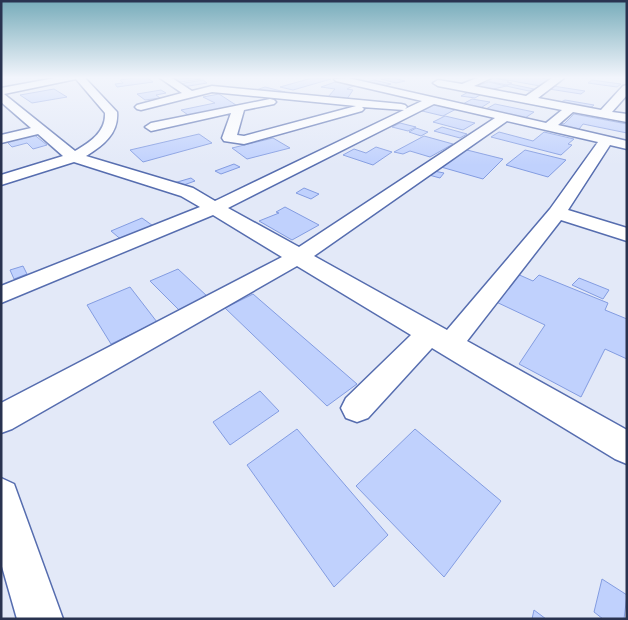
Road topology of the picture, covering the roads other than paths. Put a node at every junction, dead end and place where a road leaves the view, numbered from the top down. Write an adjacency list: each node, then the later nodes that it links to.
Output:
1 (15, 107): 13 (street)
2 (106, 107): 24 (street)
3 (245, 107): 10 (street)
4 (368, 107): 10 (street)
5 (395, 107): 12 (street)
6 (420, 107): 12 (street)
7 (456, 107): 16 (street)
8 (565, 107): 11 (street)
9 (610, 107): 15 (street)
10 (240, 108): 18 (street)
11 (571, 108): 15 (street); 19 (street)
12 (416, 109): 26 (street)
13 (19, 110): 14 (street); 20 (street)
14 (1, 113)
15 (604, 114): 17 (street)
16 (504, 118): 19 (street); 29 (street)
17 (627, 118)
18 (151, 127)
19 (547, 128): 22 (street)
20 (41, 129): 21 (street); 24 (street)
21 (1, 138)
22 (606, 141): 23 (street); 27 (street)
23 (627, 145)
24 (73, 157): 25 (street); 26 (street)
25 (1, 180)
26 (214, 208): 29 (street); 30 (street)
27 (557, 213): 28 (street); 31 (street)
28 (627, 235)
29 (298, 257): 31 (street); 33 (street)
30 (1, 295)
31 (440, 339): 32 (street); 34 (street)
32 (357, 408)
33 (1, 419)
34 (627, 448)
35 (1, 497): 36 (street)
36 (40, 619)

